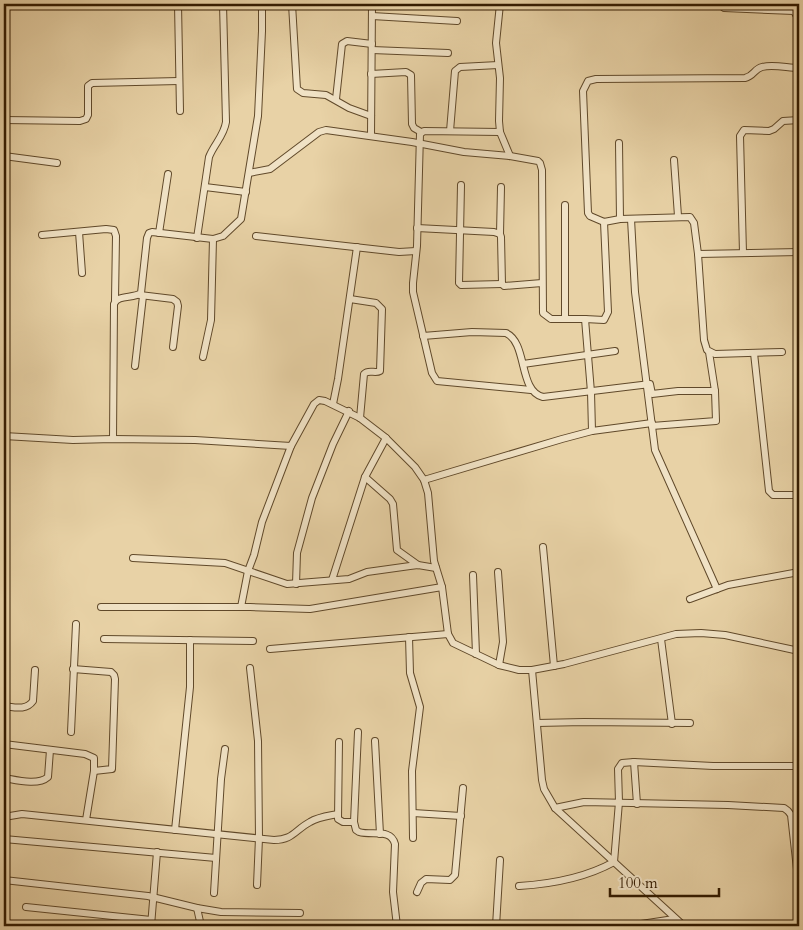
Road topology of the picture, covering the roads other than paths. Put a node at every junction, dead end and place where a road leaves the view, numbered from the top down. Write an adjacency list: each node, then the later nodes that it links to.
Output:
1 (178, 4): 16 (street)
2 (223, 4): 35 (street)
3 (262, 4): 32 (street)
4 (292, 4): 17 (street)
5 (372, 4): 8 (street)
6 (500, 4): 13 (street)
7 (719, 4): 10 (street)
8 (372, 16): 9 (street); 11 (street)
9 (457, 20)
10 (799, 20)
11 (372, 47): 12 (street); 15 (street); 17 (street)
12 (448, 53)
13 (498, 64): 22 (street); 24 (street)
14 (799, 68): 42 (street)
15 (371, 74): 19 (street); 23 (street)
16 (179, 81): 18 (street); 20 (street)
17 (336, 99): 19 (street)
18 (180, 111)
19 (371, 116): 25 (street)
20 (4, 120)
21 (799, 120): 56 (street)
22 (450, 131): 23 (street); 24 (street)
23 (422, 132): 26 (street)
24 (500, 132): 29 (street)
25 (371, 135): 26 (street); 32 (street)
26 (420, 143): 29 (street); 43 (street)
27 (619, 143): 40 (street)
28 (4, 156): 31 (street)
29 (510, 156): 58 (street)
30 (674, 160): 39 (street)
31 (57, 163)
32 (249, 173): 37 (street)
33 (168, 174): 46 (street)
34 (461, 185): 44 (street)
35 (205, 187): 37 (street); 50 (street)
36 (501, 187): 47 (street)
37 (246, 192): 51 (street)
38 (565, 205): 63 (street)
39 (678, 216): 41 (street); 55 (street)
40 (620, 219): 41 (street); 42 (street)
41 (631, 219): 75 (street)
42 (604, 222): 64 (street)
43 (417, 228): 44 (street); 53 (street)
44 (459, 230): 47 (street); 59 (street)
45 (79, 232): 48 (street); 57 (street); 62 (street)
46 (159, 233): 50 (street); 60 (street)
47 (500, 234): 59 (street)
48 (42, 235)
49 (256, 236): 52 (street)
50 (197, 238): 51 (street)
51 (213, 239): 72 (street)
52 (357, 247): 53 (street); 61 (street)
53 (416, 251): 65 (street)
54 (799, 252): 56 (street)
55 (698, 254): 56 (street); 68 (street)
56 (743, 254)
57 (82, 273)
58 (542, 283): 59 (street); 63 (street)
59 (502, 284)
60 (142, 295): 62 (street); 66 (street); 74 (street)
61 (350, 299): 79 (street); 81 (street)
62 (115, 300): 85 (street)
63 (565, 318): 64 (street)
64 (585, 320): 71 (street)
65 (423, 336): 73 (street); 76 (street)
66 (173, 347)
67 (616, 351): 71 (street)
68 (709, 352): 70 (street); 77 (street)
69 (782, 352): 70 (street)
70 (754, 353): 90 (street)
71 (588, 356): 73 (street); 78 (street)
72 (203, 357)
73 (523, 364): 76 (street)
74 (135, 366)
75 (646, 385): 77 (street); 78 (street); 82 (street)
76 (531, 390): 78 (street)
77 (714, 391): 82 (street)
78 (591, 392): 83 (street)
79 (333, 404): 80 (street); 87 (street)
80 (349, 411): 81 (street); 100 (street)
81 (360, 418): 86 (street)
82 (652, 425): 83 (street); 103 (street)
83 (592, 432): 89 (street)
84 (4, 436): 85 (street)
85 (113, 438): 87 (street)
86 (386, 438): 88 (street); 89 (street)
87 (291, 446): 95 (street)
88 (365, 477): 93 (street); 99 (street)
89 (424, 480): 94 (street)
90 (799, 495)
91 (543, 547): 118 (street)
92 (133, 558): 95 (street)
93 (418, 565): 94 (street); 99 (street)
94 (436, 568): 102 (street)
95 (248, 571): 100 (street); 106 (street)
96 (498, 572): 117 (street)
97 (798, 573): 101 (street); 103 (street)
98 (473, 575): 116 (street)
99 (332, 580): 100 (street)
100 (296, 584)
101 (799, 584)
102 (442, 587): 106 (street); 108 (street)
103 (717, 589): 104 (street)
104 (690, 599)
105 (101, 607): 106 (street)
106 (242, 607)
107 (76, 624): 120 (street)
108 (448, 634): 109 (street); 116 (street)
109 (409, 637): 114 (street); 142 (street)
110 (661, 638): 115 (street); 118 (street); 126 (street)
111 (104, 639): 112 (street)
112 (190, 640): 113 (street); 148 (street)
113 (253, 641)
114 (270, 648)
115 (799, 651)
116 (476, 654): 117 (street)
117 (499, 665): 122 (street)
118 (554, 666): 122 (street)
119 (250, 668): 151 (street)
120 (73, 669): 127 (street); 136 (street)
121 (35, 670): 123 (street)
122 (532, 670): 124 (street)
123 (4, 706)
124 (537, 723): 126 (street); 141 (street)
125 (690, 723): 126 (street)
126 (672, 724)
127 (71, 732)
128 (358, 732): 147 (street)
129 (375, 741): 150 (street)
130 (339, 742): 143 (street)
131 (4, 744): 133 (street)
132 (225, 749): 149 (street)
133 (50, 750): 136 (street); 137 (street)
134 (634, 762): 135 (street); 139 (street); 140 (street)
135 (799, 766)
136 (94, 771): 146 (street)
137 (4, 778)
138 (463, 788): 144 (street)
139 (619, 802): 140 (street); 141 (street); 157 (street)
140 (638, 804): 158 (street)
141 (555, 808): 157 (street)
142 (413, 813): 144 (street); 152 (street)
143 (338, 814): 147 (street); 151 (street)
144 (461, 816): 162 (street)
145 (4, 817): 146 (street)
146 (86, 820): 148 (street)
147 (354, 822): 150 (street)
148 (175, 830): 149 (street)
149 (218, 834): 151 (street); 155 (street)
150 (380, 834): 171 (street)
151 (259, 838): 160 (street)
152 (413, 838)
153 (4, 839): 154 (street)
154 (157, 852): 155 (street); 164 (street)
155 (216, 858): 163 (street)
156 (500, 860): 173 (street)
157 (614, 862): 161 (street); 168 (street)
158 (797, 869)
159 (4, 880): 164 (street)
160 (257, 885)
161 (519, 886)
162 (417, 892)
163 (214, 893)
164 (152, 897): 166 (street); 169 (street)
165 (26, 907): 169 (street)
166 (197, 908): 167 (street); 170 (street)
167 (300, 913)
168 (674, 919): 174 (street); 175 (street)
169 (151, 923)
170 (201, 926)
171 (396, 926): 172 (street)
172 (421, 926)
173 (496, 926)
174 (628, 926)
175 (684, 926)

